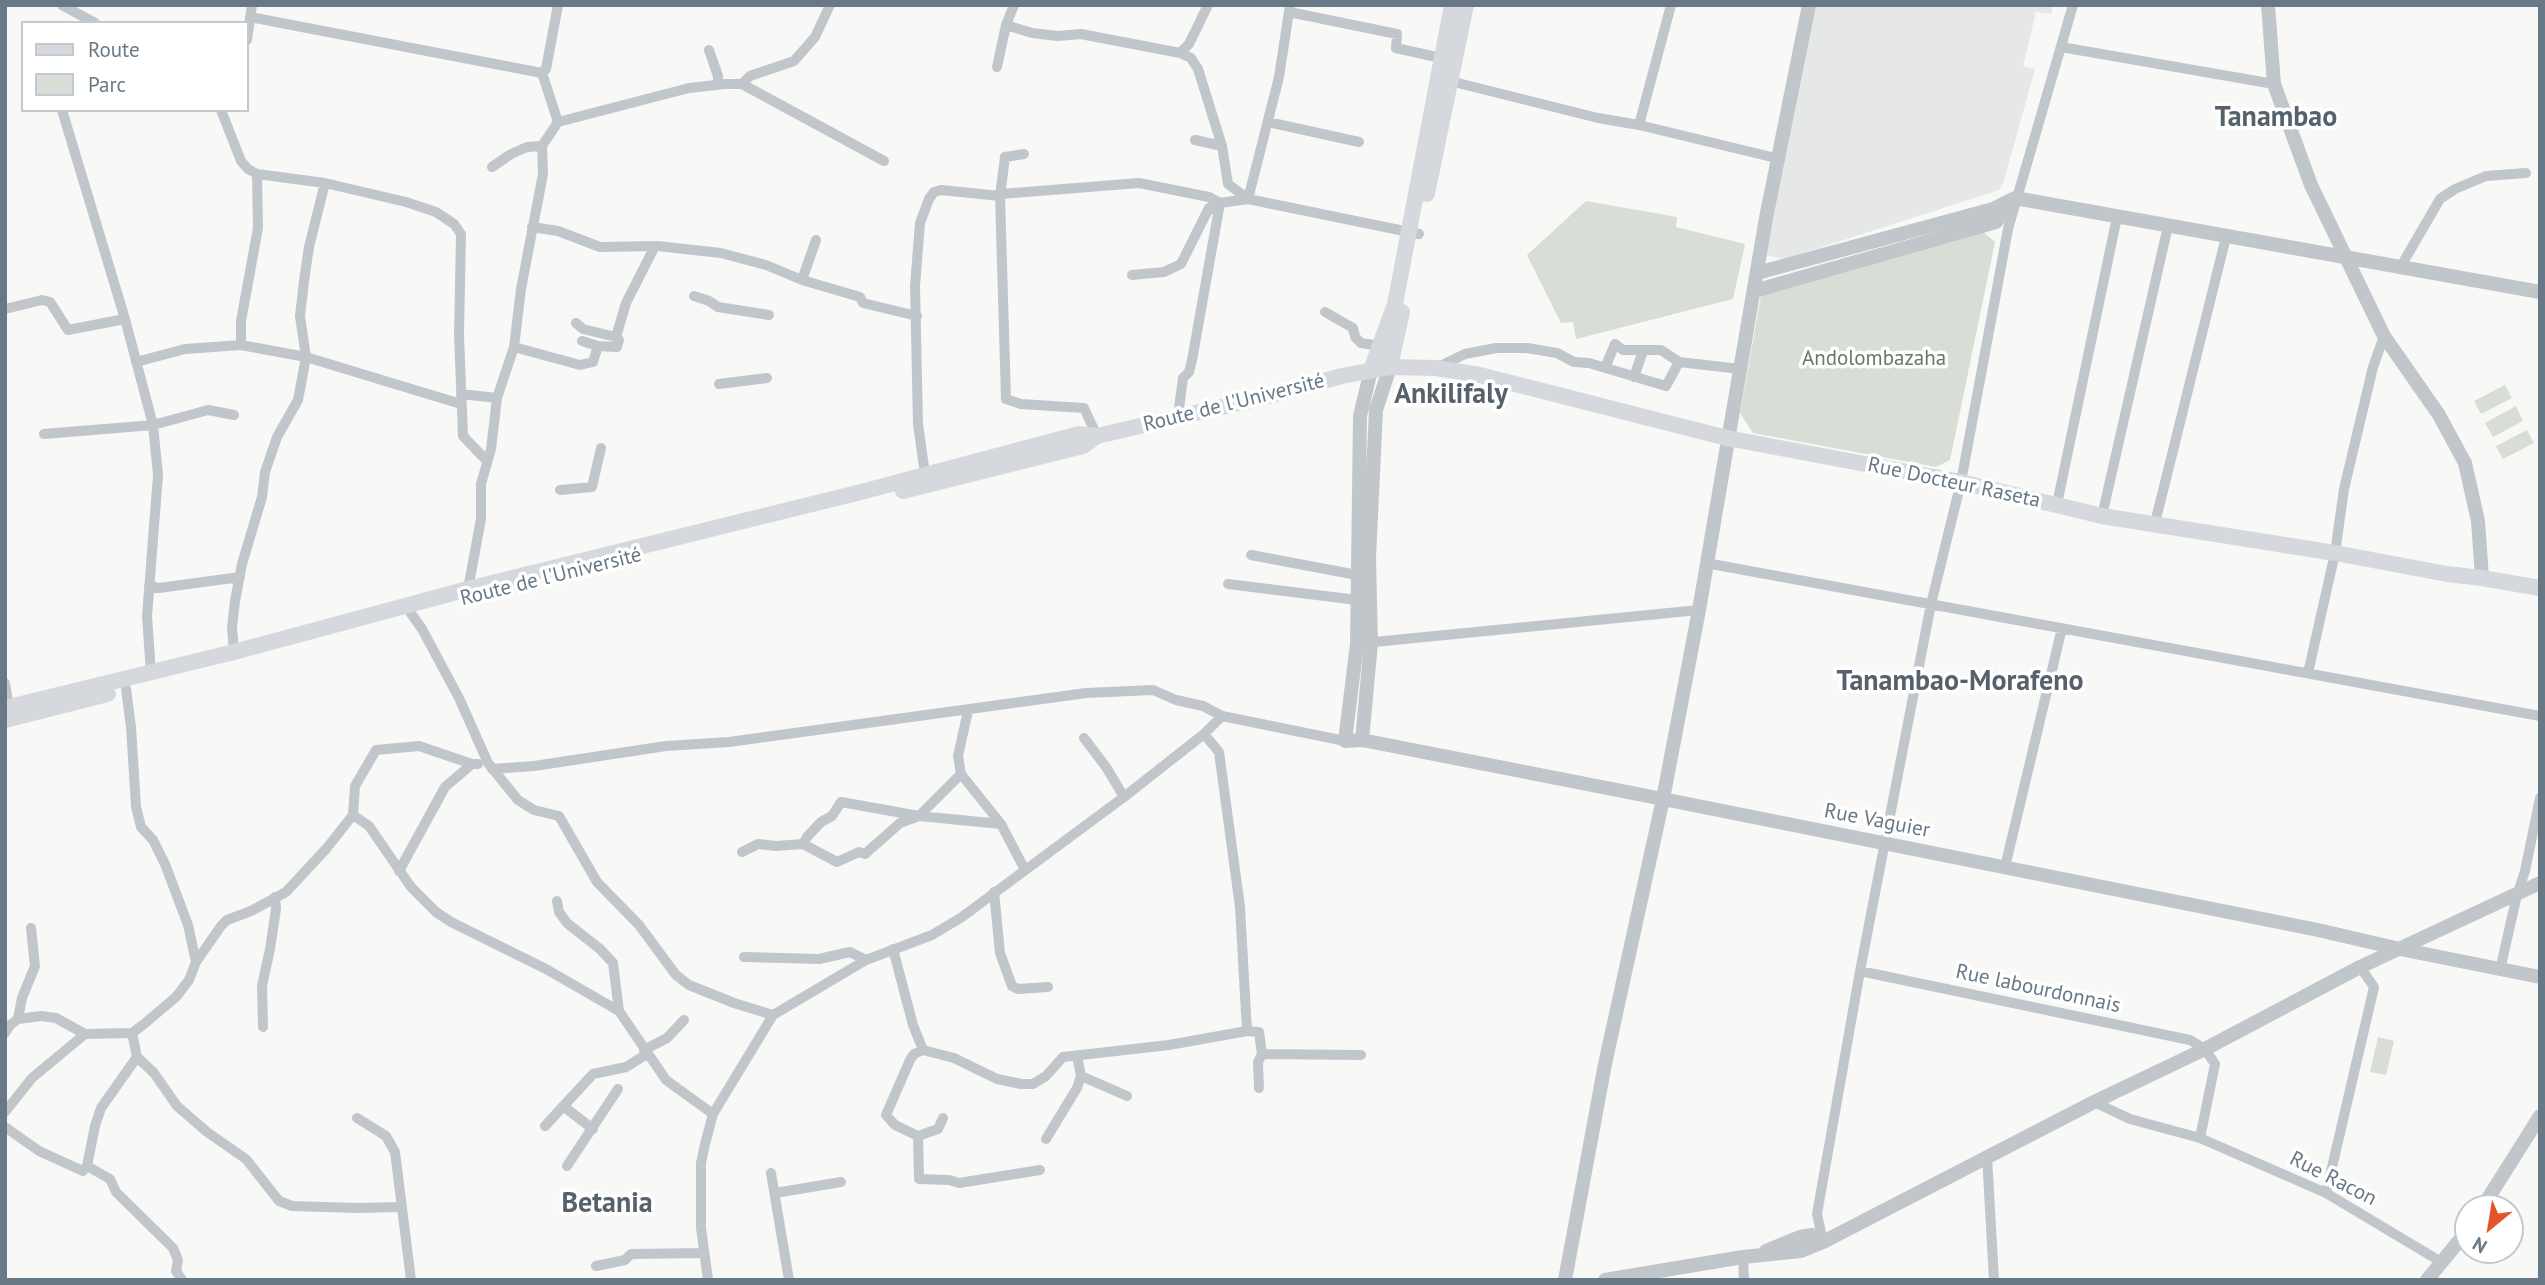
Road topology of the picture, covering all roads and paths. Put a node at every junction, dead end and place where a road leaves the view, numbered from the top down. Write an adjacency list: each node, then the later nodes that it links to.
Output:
1 (62, 5): 15 (street)
2 (252, 5): 14 (street)
3 (558, 5): 23 (street)
4 (831, 5): 26 (street)
5 (1014, 5): 16 (street)
6 (1208, 5): 20 (street)
7 (1452, 5): 21 (main road)
8 (1466, 5): 24 (main road)
9 (1671, 5): 34 (street)
10 (1809, 5): 40 (street)
11 (2073, 5): 18 (street)
12 (2268, 5): 27 (street)
13 (1289, 8): 21 (street); 33 (street)
14 (250, 17): 17 (street); 23 (street)
15 (91, 21)
16 (1006, 25): 20 (street); 22 (street)
17 (248, 32)
18 (2061, 47): 27 (street); 47 (street)
19 (709, 50): 25 (street)
20 (1180, 53): 38 (street)
21 (1441, 58): 53 (main road)
22 (998, 67)
23 (542, 74): 32 (street)
24 (1450, 81): 34 (street); 53 (main road)
25 (718, 84): 26 (street); 32 (street)
26 (742, 84): 41 (street)
27 (2274, 84): 57 (street)
28 (63, 112): 69 (street)
29 (222, 112): 31 (street)
30 (235, 112): 31 (street)
31 (227, 121): 44 (street)
32 (558, 122): 37 (street)
33 (1268, 122): 36 (street); 48 (street)
34 (1639, 125): 40 (street)
35 (1195, 141): 38 (street)
36 (1359, 142)
37 (542, 146): 42 (street); 52 (street)
38 (1222, 146): 48 (street)
39 (1024, 154): 46 (street)
40 (1780, 159): 59 (street)
41 (884, 161)
42 (492, 167)
43 (2526, 173): 58 (street)
44 (257, 174): 45 (street); 74 (street)
45 (325, 183): 79 (street); 91 (street)
46 (1000, 195): 49 (street); 68 (street); 96 (street)
47 (2015, 198): 50 (street); 59 (street); 62 (street); 101 (street)
48 (1248, 200): 49 (street); 53 (street)
49 (1219, 206): 60 (street); 93 (street)
50 (2117, 217): 51 (street); 103 (street)
51 (2168, 226): 54 (street); 104 (street)
52 (532, 227): 56 (street); 77 (street)
53 (1414, 234): 76 (main road); 82 (main road)
54 (2226, 237): 57 (street); 105 (street)
55 (816, 240): 61 (street)
56 (655, 246): 61 (street); 72 (street)
57 (2347, 259): 58 (street); 71 (street)
58 (2401, 266): 63 (street)
59 (1757, 273): 62 (street)
60 (1132, 275)
61 (802, 280): 68 (street)
62 (1754, 291): 85 (street)
63 (2540, 292)
64 (694, 296): 67 (street)
65 (5, 309): 69 (street)
66 (1325, 312): 76 (street)
67 (769, 315)
68 (917, 316): 100 (street)
69 (125, 319): 80 (street)
70 (576, 323): 72 (street)
71 (2384, 336): 106 (street); 111 (street)
72 (617, 337): 75 (street)
73 (582, 341): 75 (street)
74 (242, 345): 79 (street); 80 (street)
75 (598, 346): 77 (street)
76 (1381, 346): 86 (main road)
77 (514, 347): 90 (street)
78 (1643, 351): 81 (street); 83 (street); 87 (street)
79 (306, 357): 91 (street); 110 (street)
80 (136, 362): 94 (street)
81 (1679, 362): 85 (street); 87 (street)
82 (1390, 367): 84 (main road, Rue Docteur Raseta); 86 (main road, Rue Docteur Raseta); 121 (street)
83 (1605, 368): 84 (street); 87 (street)
84 (1436, 369): 97 (main road, Rue Docteur Raseta)
85 (1740, 369): 97 (street)
86 (1371, 370): 93 (main road, Route de l'Université); 109 (street)
87 (1634, 376)
88 (766, 378): 89 (street)
89 (719, 384)
90 (497, 398): 91 (street); 99 (street)
91 (461, 399): 99 (street)
92 (234, 415): 94 (street)
93 (1178, 416): 96 (main road, Route de l'Université)
94 (153, 425): 95 (street); 113 (street)
95 (44, 435)
96 (1097, 436): 100 (main road, Route de l'Université); 119 (main road, Route de l'Université)
97 (1727, 438): 101 (main road, Rue Docteur Raseta); 108 (street)
98 (601, 448): 102 (street)
99 (486, 460): 115 (street)
100 (925, 474): 115 (main road, Route de l'Université)
101 (1961, 482): 103 (main road, Rue Docteur Raseta); 117 (street)
102 (561, 489)
103 (2057, 504): 104 (main road, Rue Docteur Raseta)
104 (2102, 516): 105 (main road, Rue Docteur Raseta)
105 (2155, 523): 106 (main road, Rue Docteur Raseta)
106 (2335, 553): 111 (main road, Rue Docteur Raseta); 124 (street)
107 (1251, 555): 109 (street)
108 (1706, 564): 117 (street); 118 (street)
109 (1357, 575): 116 (street)
110 (240, 577): 113 (street); 122 (street)
111 (2482, 578): 114 (main road, Rue Docteur Raseta)
112 (1228, 584): 116 (street)
113 (149, 586): 123 (street)
114 (2540, 588)
115 (468, 589): 122 (main road, Route de l'Université)
116 (1357, 600): 121 (street)
117 (1931, 604): 120 (street); 145 (street)
118 (1699, 610): 121 (street); 140 (street)
119 (410, 612): 126 (main road, Route de l'Université); 136 (street)
120 (2062, 628): 124 (street); 147 (street)
121 (1364, 643): 133 (street); 134 (street)
122 (234, 652): 123 (main road, Route de l'Université)
123 (151, 673): 127 (main road, Route de l'Université)
124 (2308, 673): 130 (street)
125 (5, 683): 127 (street)
126 (125, 689): 127 (main road, Route de l'Université); 160 (street)
127 (6, 711)
128 (968, 711): 129 (street); 136 (street); 137 (street)
129 (1222, 716): 131 (street); 134 (street)
130 (2540, 716)
131 (1204, 734): 138 (street); 171 (street)
132 (1084, 738): 138 (street)
133 (1362, 740): 134 (street, Rue Vaguier); 140 (street, Rue Vaguier)
134 (1345, 741)
135 (472, 764): 136 (street); 141 (street); 149 (street)
136 (490, 766): 167 (street)
137 (961, 774): 142 (street); 143 (street)
138 (1124, 797): 148 (street)
139 (2540, 798): 152 (street)
140 (1663, 799): 145 (street, Rue Vaguier); 220 (street)
141 (353, 815): 149 (street); 153 (street)
142 (919, 816): 143 (street); 144 (street); 144 (street)
143 (1001, 824): 148 (street)
144 (803, 844): 146 (street)
145 (1885, 844): 147 (street, Rue Vaguier); 163 (street)
146 (742, 852)
147 (2005, 867): 157 (street, Rue Vaguier)
148 (1025, 870): 151 (street)
149 (399, 871): 166 (street)
150 (2540, 883): 152 (street)
151 (994, 892): 156 (street); 165 (street)
152 (2517, 895): 157 (street); 162 (street)
153 (275, 897): 160 (street); 170 (street)
154 (557, 901): 166 (street)
155 (31, 928): 168 (street)
156 (893, 949): 159 (street); 176 (street)
157 (2400, 949): 161 (street); 162 (street, Rue Vaguier)
158 (744, 957): 159 (street)
159 (866, 960): 167 (street)
160 (196, 962): 173 (street)
161 (2360, 967): 175 (street); 206 (street)
162 (2500, 970): 164 (street, Rue Vaguier)
163 (1860, 971): 175 (street, Rue labourdonnais); 209 (street)
164 (2540, 977)
165 (1048, 986)
166 (619, 1011): 177 (street)
167 (773, 1015): 189 (street)
168 (18, 1019): 172 (street); 174 (street)
169 (684, 1020): 177 (street)
170 (263, 1027)
171 (1247, 1031): 178 (street); 180 (street)
172 (5, 1033)
173 (132, 1033): 174 (street); 181 (street)
174 (85, 1034): 188 (street)
175 (2205, 1049): 186 (street); 197 (street)
176 (923, 1050): 180 (street); 196 (street)
177 (645, 1052): 187 (street); 189 (street)
178 (1262, 1054): 179 (street); 183 (street)
179 (1362, 1055)
180 (1077, 1056): 182 (street)
181 (137, 1057): 200 (street); 208 (street)
182 (1080, 1076): 185 (street); 198 (street)
183 (1259, 1088)
184 (618, 1089): 195 (street)
185 (1127, 1096)
186 (2094, 1102): 197 (street, Rue Racon); 199 (street)
187 (563, 1106): 193 (street); 195 (street)
188 (5, 1112)
189 (713, 1114): 211 (street)
190 (2540, 1115): 207 (street)
191 (357, 1118): 208 (street)
192 (943, 1118): 196 (street)
193 (545, 1126)
194 (5, 1127): 200 (street)
195 (593, 1129): 201 (street)
196 (918, 1136): 202 (street)
197 (2200, 1138): 206 (street, Rue Racon)
198 (1046, 1139)
199 (1987, 1156): 209 (street); 222 (street)
200 (87, 1166): 216 (street)
201 (567, 1166)
202 (1040, 1170)
203 (771, 1173): 205 (street)
204 (841, 1182): 205 (street)
205 (775, 1193): 219 (street)
206 (2326, 1193): 213 (street, Rue Racon)
207 (2491, 1194)
208 (401, 1207): 217 (street)
209 (1823, 1242): 212 (street)
210 (2454, 1248): 213 (street)
211 (704, 1253): 214 (street); 218 (street)
212 (1750, 1256): 215 (street); 221 (street)
213 (2443, 1263): 223 (street)
214 (596, 1266)
215 (1615, 1279)
216 (182, 1280)
217 (411, 1280)
218 (708, 1280)
219 (789, 1280)
220 (1566, 1280)
221 (1744, 1280)
222 (1994, 1280)
223 (2427, 1280)

